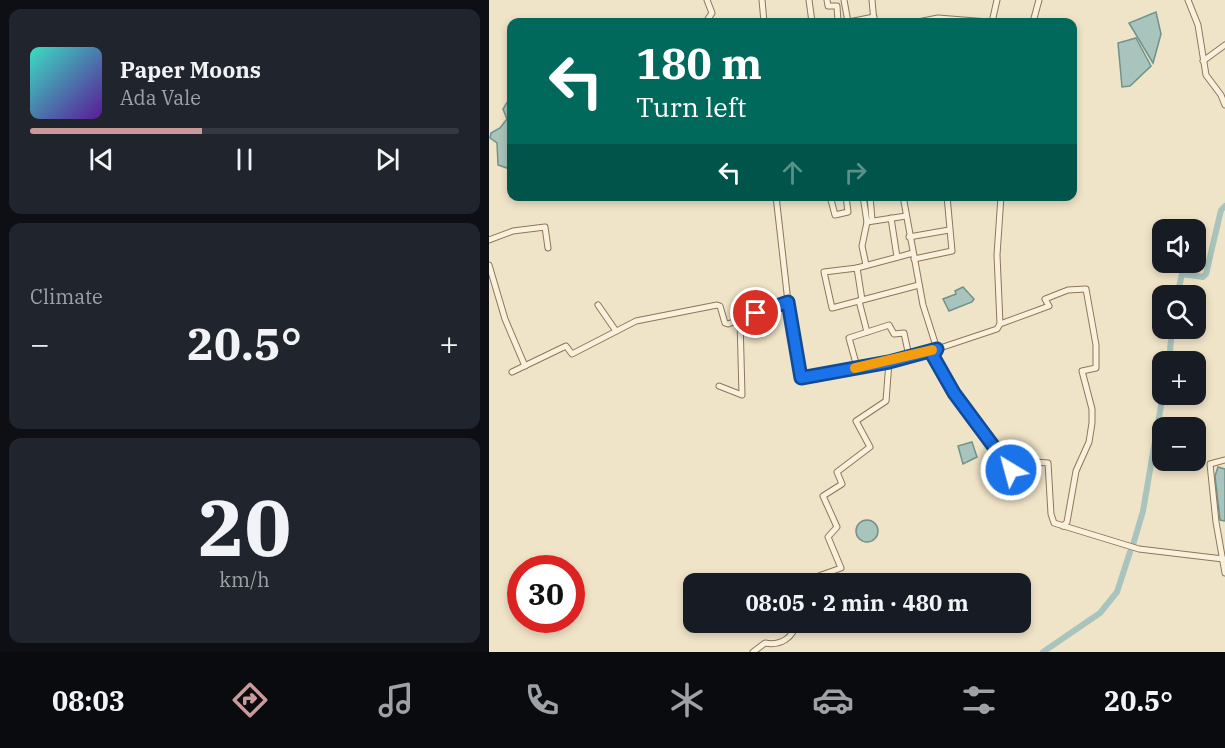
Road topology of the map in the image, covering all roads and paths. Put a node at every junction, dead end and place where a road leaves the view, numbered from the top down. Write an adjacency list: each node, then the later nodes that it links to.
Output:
1 (707, 0): 10 (street)
2 (762, 0): 11 (street)
3 (809, 0): 12 (street)
4 (827, 0): 13 (street)
5 (844, 0): 14 (street)
6 (872, 0): 15 (street)
7 (997, 0): 16 (street)
8 (1039, 0): 17 (street)
9 (1188, 0): 19 (street)
10 (709, 18)
11 (764, 18)
12 (811, 18)
13 (838, 18)
14 (850, 18)
15 (874, 18)
16 (991, 18)
17 (1034, 18)
18 (1225, 45): 19 (street)
19 (1203, 61): 20 (street)
20 (1225, 105)
21 (777, 201): 43 (street)
22 (831, 201): 23 (street)
23 (847, 201)
24 (864, 201): 31 (street)
25 (870, 201): 31 (street)
26 (904, 201): 29 (street)
27 (947, 201): 32 (street)
28 (1001, 201): 46 (street)
29 (906, 216): 30 (street); 33 (street)
30 (891, 218): 31 (street); 37 (street)
31 (870, 221): 39 (street)
32 (949, 230): 33 (street); 36 (street)
33 (909, 237): 36 (street)
34 (489, 240): 35 (street)
35 (548, 248)
36 (913, 256): 37 (street); 41 (street)
37 (897, 257): 39 (street)
38 (489, 265): 52 (street)
39 (866, 265): 40 (street)
40 (857, 268): 42 (street); 42 (street)
41 (919, 285): 42 (street); 49 (street)
42 (860, 300): 48 (street)
43 (788, 302): 45 (street); 53 (street)
44 (598, 306): 47 (street)
45 (740, 319): 47 (street); 55 (street)
46 (1000, 324): 49 (street); 57 (street)
47 (616, 331): 52 (street)
48 (867, 333): 50 (street); 53 (street)
49 (937, 349): 50 (street); 57 (street)
50 (909, 356): 51 (street)
51 (889, 362): 53 (street); 59 (street)
52 (525, 366): 54 (street)
53 (857, 368)
54 (512, 372)
55 (719, 386)
56 (1225, 460): 58 (street)
57 (1063, 526): 58 (street)
58 (1223, 559): 60 (street)
59 (827, 573)
60 (1225, 573)
61 (792, 633): 62 (street)
62 (753, 652)

